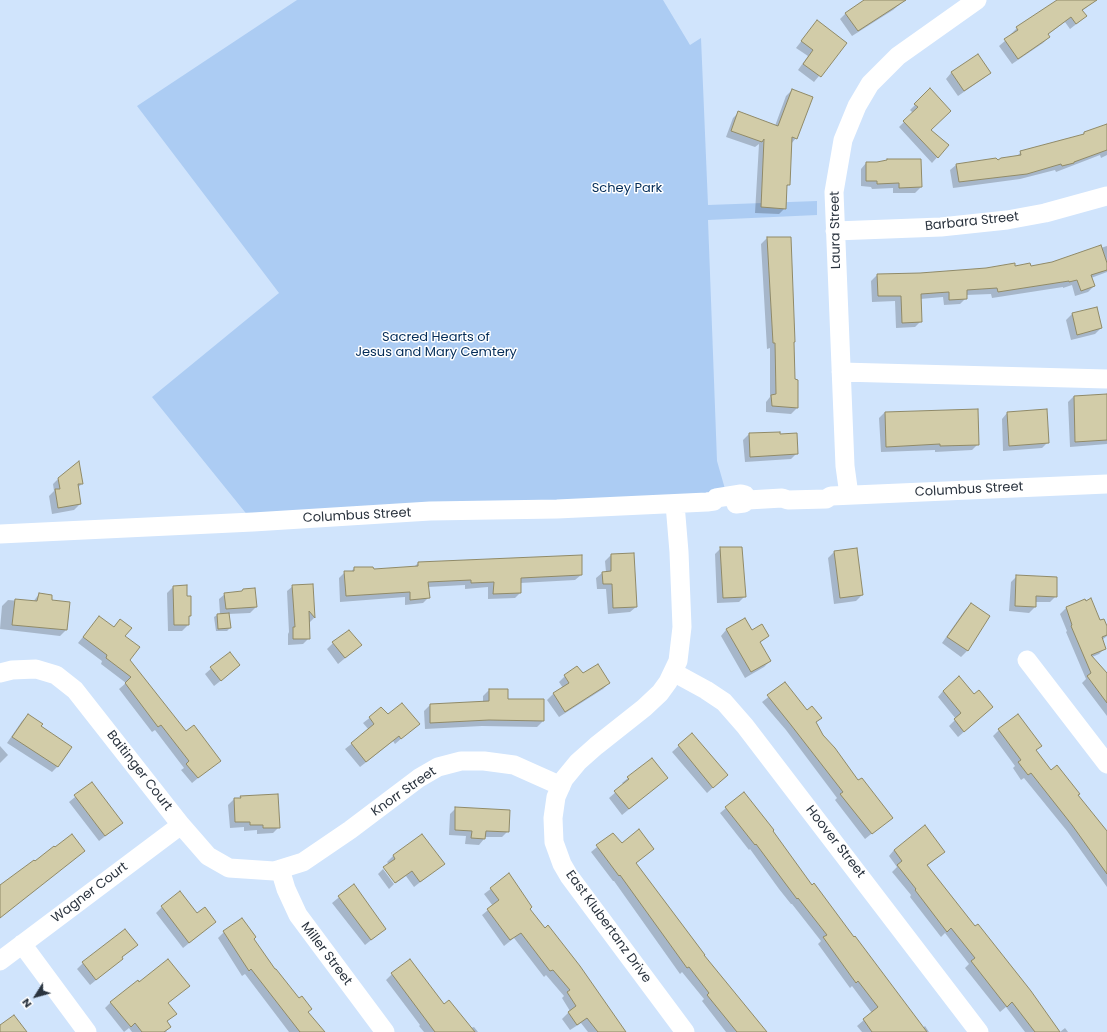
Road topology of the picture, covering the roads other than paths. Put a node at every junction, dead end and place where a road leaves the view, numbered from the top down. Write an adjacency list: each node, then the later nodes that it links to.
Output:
1 (977, 0): 3 (street, Laura Street)
2 (1107, 196): 3 (street, Barbara Street)
3 (835, 231): 4 (street, Laura Street)
4 (841, 372): 5 (street); 7 (street, Laura Street)
5 (1107, 379)
6 (1107, 484): 7 (street, Columbus Street)
7 (840, 495): 8 (street, Columbus Street)
8 (675, 504): 9 (street, Columbus Street); 11 (street, East Klubertanz Drive)
9 (0, 534)
10 (1027, 660): 13 (street)
11 (673, 672): 14 (street, East Klubertanz Drive); 22 (street, Hoover Street)
12 (0, 673): 15 (street, Baitinger Court)
13 (1107, 764)
14 (561, 786): 16 (street, Knorr Street); 21 (street, East Klubertanz Drive)
15 (181, 824): 16 (street, Baitinger Court); 17 (street, Wagner Court)
16 (280, 869): 20 (street, Miller Street)
17 (22, 944): 18 (street, Wagner Court); 19 (street)
18 (0, 961)
19 (87, 1032)
20 (385, 1032)
21 (685, 1032)
22 (979, 1032)

